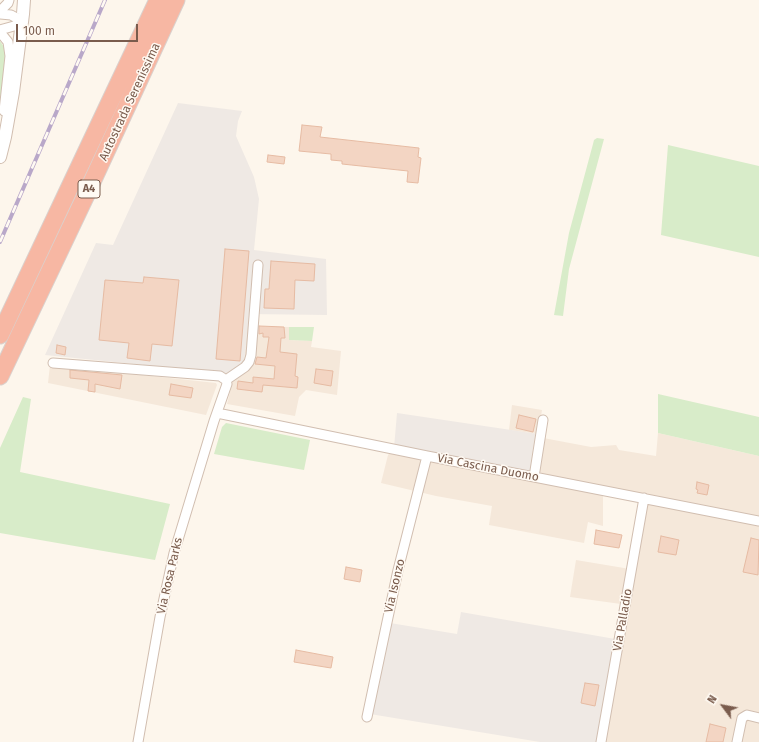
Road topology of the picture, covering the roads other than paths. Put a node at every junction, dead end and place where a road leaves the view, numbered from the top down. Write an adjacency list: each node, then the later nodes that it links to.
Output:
1 (9, 0): 5 (street)
2 (24, 0): 6 (street)
3 (158, 0): 11 (highway, Autostrada Serenissima / A4)
4 (176, 0): 13 (highway, Autostrada Serenissima / A4)
5 (0, 12): 6 (street)
6 (22, 21): 7 (street); 9 (street)
7 (0, 31): 8 (street)
8 (0, 139)
9 (0, 157)
10 (258, 265): 14 (street)
11 (0, 335)
12 (53, 362): 14 (street)
13 (0, 376)
14 (226, 380): 15 (street, Via Rosa Parks)
15 (217, 413): 17 (street, Via Cascina Duomo); 23 (street, Via Rosa Parks)
16 (543, 420): 18 (street)
17 (427, 456): 18 (street, Via Cascina Duomo); 21 (street, Via Isonzo)
18 (534, 477): 19 (street, Via Cascina Duomo)
19 (644, 498): 20 (street, Via Cascina Duomo); 24 (street, Via Palladio)
20 (759, 521)
21 (367, 717)
22 (759, 718): 25 (street)
23 (138, 742)
24 (601, 742)
25 (737, 742)

